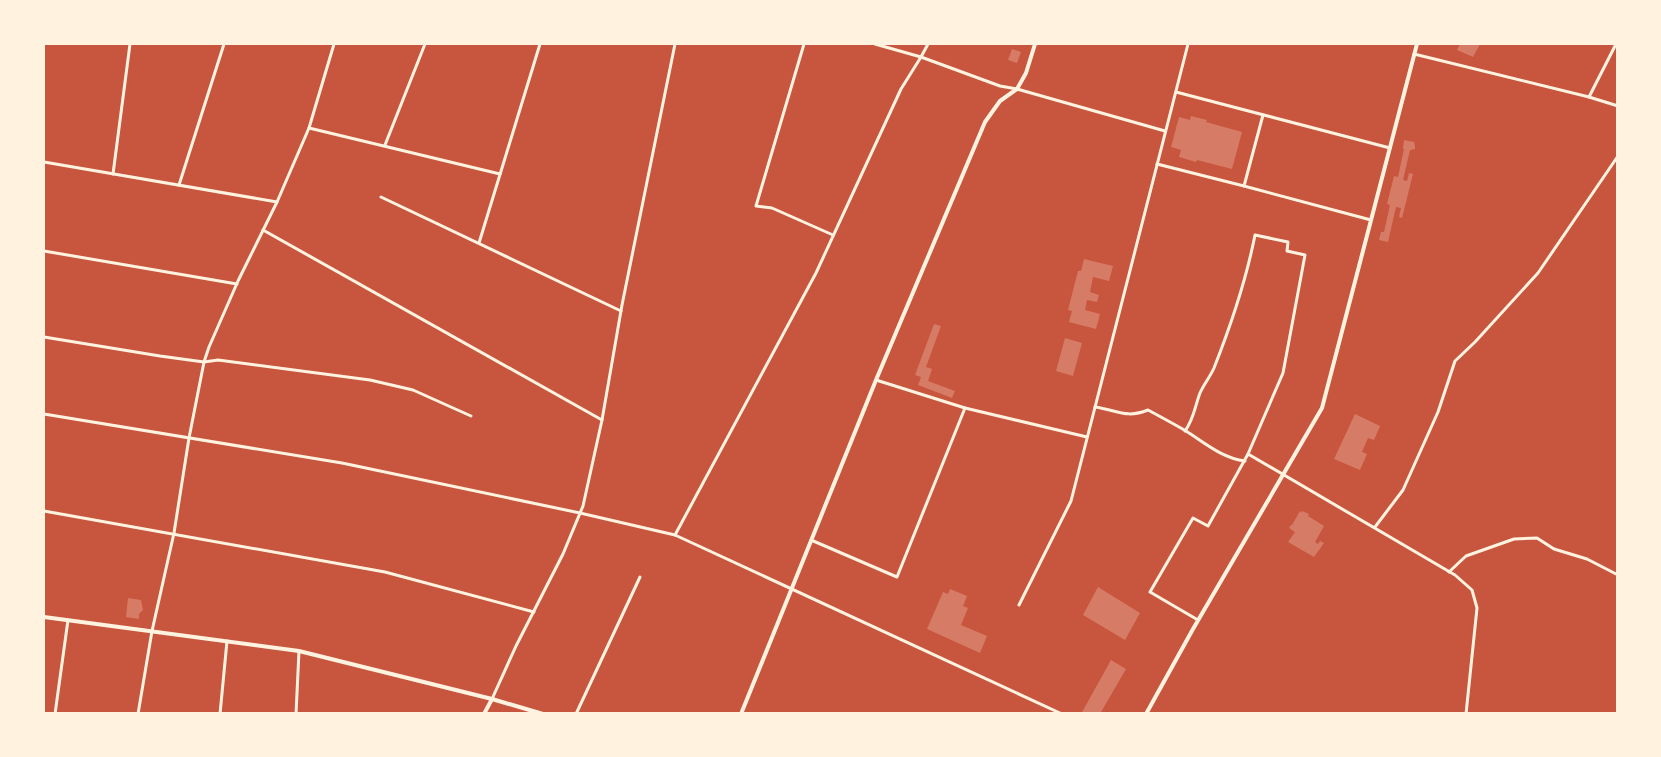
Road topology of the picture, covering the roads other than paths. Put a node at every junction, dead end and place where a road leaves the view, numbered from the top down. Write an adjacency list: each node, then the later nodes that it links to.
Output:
1 (130, 44): 28 (street)
2 (224, 44): 30 (street)
3 (334, 44): 21 (street)
4 (425, 44): 23 (street)
5 (540, 44): 29 (street)
6 (675, 44): 40 (street)
7 (804, 44): 36 (street)
8 (875, 44): 15 (street)
9 (928, 44): 15 (street)
10 (1035, 44): 16 (street)
11 (1188, 44): 17 (street)
12 (1417, 44): 14 (street)
13 (1616, 44): 18 (street)
14 (1414, 54): 18 (street); 24 (street)
15 (921, 57): 16 (street); 36 (street)
16 (1017, 89): 22 (street); 43 (street)
17 (1176, 92): 20 (street); 22 (street)
18 (1588, 97): 19 (street)
19 (1617, 106)
20 (1263, 115): 24 (street); 31 (street)
21 (309, 128): 23 (street); 33 (street)
22 (1165, 130): 27 (street)
23 (384, 146): 29 (street)
24 (1390, 148): 34 (street)
25 (1617, 156): 57 (street)
26 (44, 162): 28 (street)
27 (1156, 164): 31 (street); 44 (street)
28 (114, 174): 30 (street)
29 (500, 174): 37 (street)
30 (179, 185): 33 (street)
31 (1244, 186): 34 (street)
32 (381, 197): 37 (street)
33 (277, 202): 35 (street)
34 (1371, 220): 54 (street)
35 (263, 230): 39 (street); 48 (street)
36 (833, 235): 59 (street)
37 (479, 243): 40 (street)
38 (44, 251): 39 (street)
39 (237, 284): 42 (street)
40 (621, 310): 48 (street)
41 (44, 337): 42 (street)
42 (204, 362): 47 (street); 51 (street)
43 (876, 380): 45 (street); 60 (street)
44 (1095, 407): 49 (street); 50 (street)
45 (965, 408): 50 (street); 60 (street)
46 (44, 414): 51 (street)
47 (471, 416)
48 (602, 420): 56 (street)
49 (1185, 431): 52 (street); 53 (street)
50 (1087, 437): 65 (street)
51 (189, 438): 56 (street); 58 (street)
52 (1248, 454): 53 (street); 54 (street)
53 (1245, 460): 69 (street)
54 (1283, 475): 57 (street); 69 (street)
55 (44, 511): 58 (street)
56 (580, 513): 59 (street); 66 (street)
57 (1375, 527): 61 (street)
58 (174, 533): 66 (street); 70 (street)
59 (675, 535): 64 (street)
60 (811, 540): 64 (street)
61 (1449, 572): 62 (street); 84 (street)
62 (1617, 575)
63 (640, 577): 80 (street)
64 (791, 589): 81 (street); 82 (street)
65 (1019, 604)
66 (534, 612): 73 (street)
67 (44, 617): 68 (street)
68 (68, 620): 70 (street); 74 (street)
69 (1198, 620): 83 (street)
70 (152, 631): 71 (street); 75 (street)
71 (227, 641): 72 (street); 76 (street)
72 (300, 651): 73 (street); 77 (street)
73 (492, 699): 78 (street); 79 (street)
74 (55, 714)
75 (138, 714)
76 (220, 714)
77 (296, 714)
78 (484, 714)
79 (543, 714)
80 (576, 714)
81 (741, 714)
82 (1062, 714)
83 (1146, 714)
84 (1466, 714)

